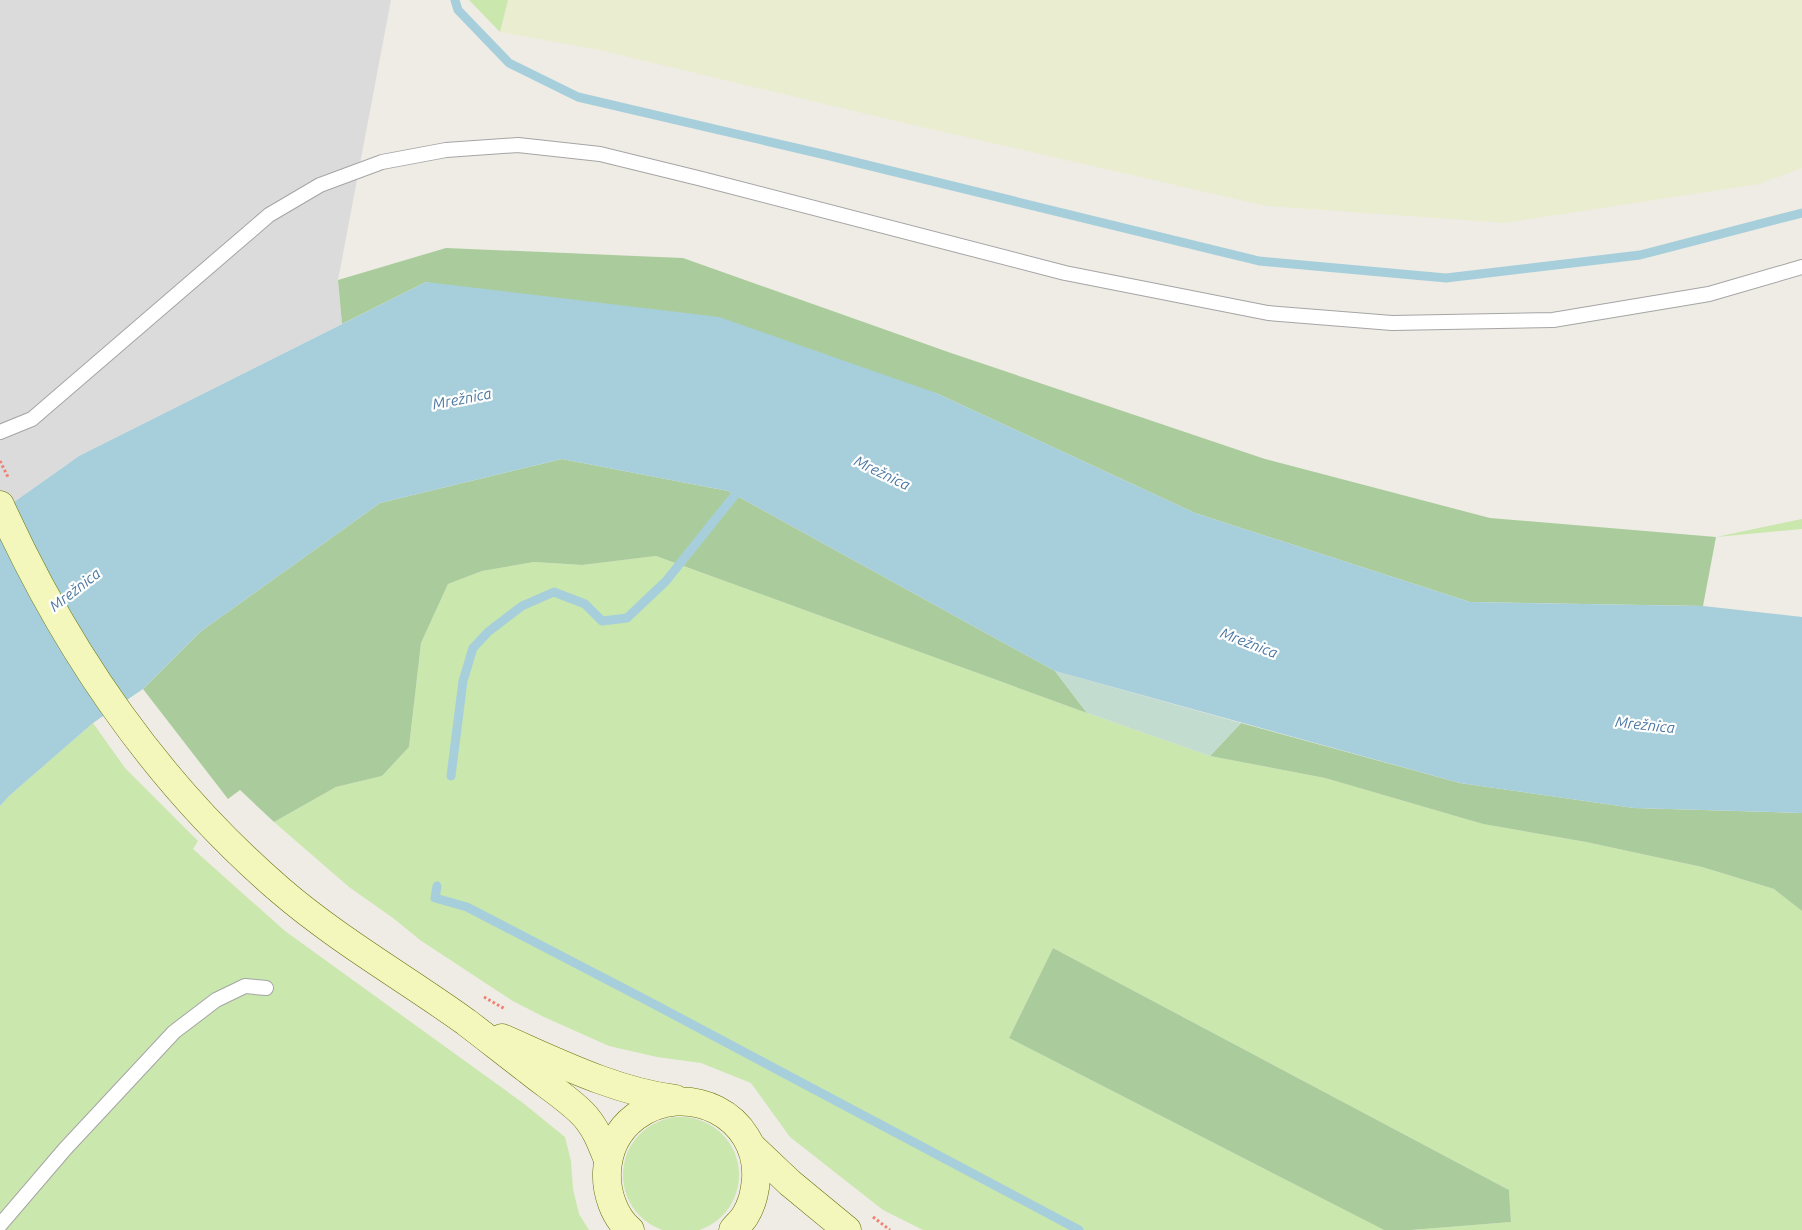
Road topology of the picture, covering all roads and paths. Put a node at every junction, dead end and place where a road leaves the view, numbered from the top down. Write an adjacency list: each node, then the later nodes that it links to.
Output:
1 (1802, 266): 2 (lane)
2 (0, 432)
3 (0, 505): 7 (main road)
4 (266, 988): 12 (lane)
5 (476, 991): 6 (path)
6 (509, 1012)
7 (466, 1022): 8 (main road); 10 (main road)
8 (686, 1101): 9 (main road); 10 (main road)
9 (751, 1146): 14 (main road); 15 (main road)
10 (608, 1160): 13 (main road)
11 (870, 1214): 16 (path)
12 (0, 1225)
13 (628, 1229)
14 (733, 1230)
15 (847, 1230)
16 (890, 1230)

